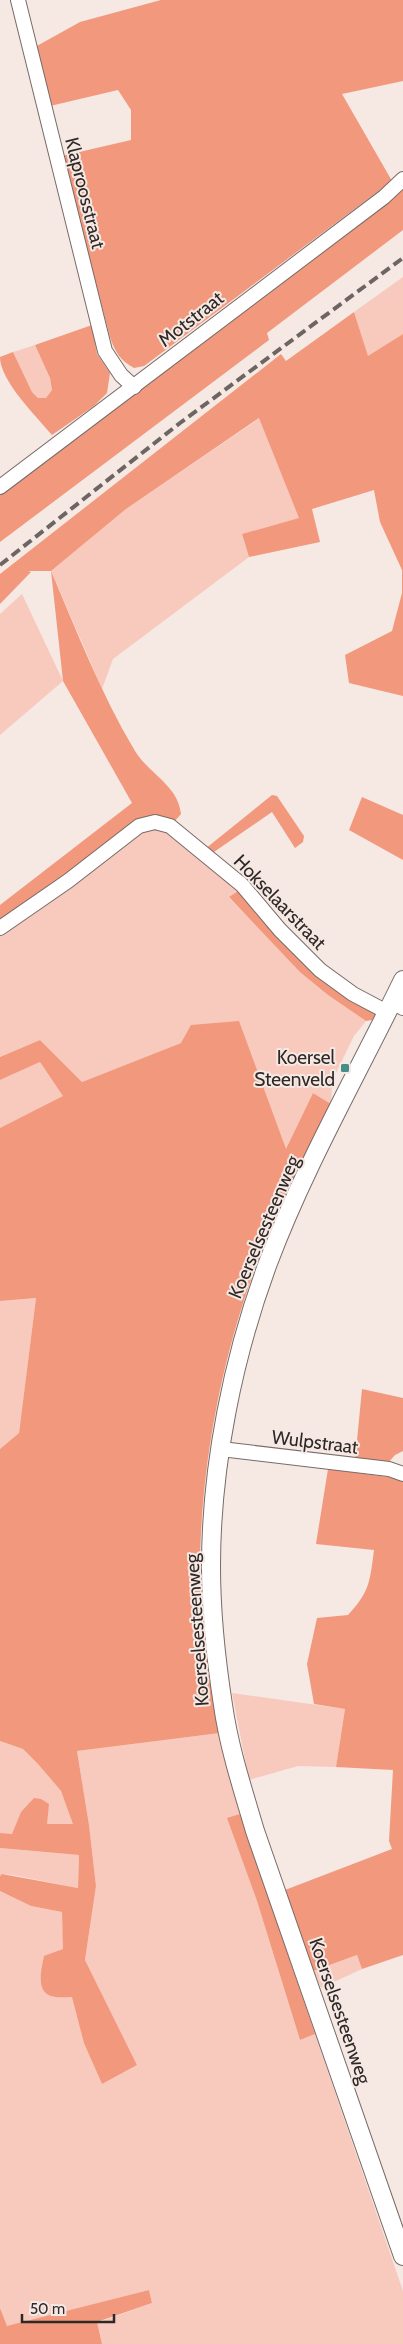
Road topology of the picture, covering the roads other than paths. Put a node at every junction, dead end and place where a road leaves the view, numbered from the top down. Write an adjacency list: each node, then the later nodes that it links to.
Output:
1 (18, 0): 3 (street, Klaproosstraat)
2 (403, 179): 3 (street, Motstraat)
3 (134, 387): 4 (street, Motstraat)
4 (0, 487)
5 (0, 928): 7 (street, Hokselaarstraat)
6 (403, 980): 7 (street, Koerselsesteenweg)
7 (394, 1008): 8 (street, Koerselsesteenweg)
8 (221, 1449): 9 (street, Wulpstraat); 10 (street, Koerselsesteenweg)
9 (403, 1474)
10 (403, 2256)

